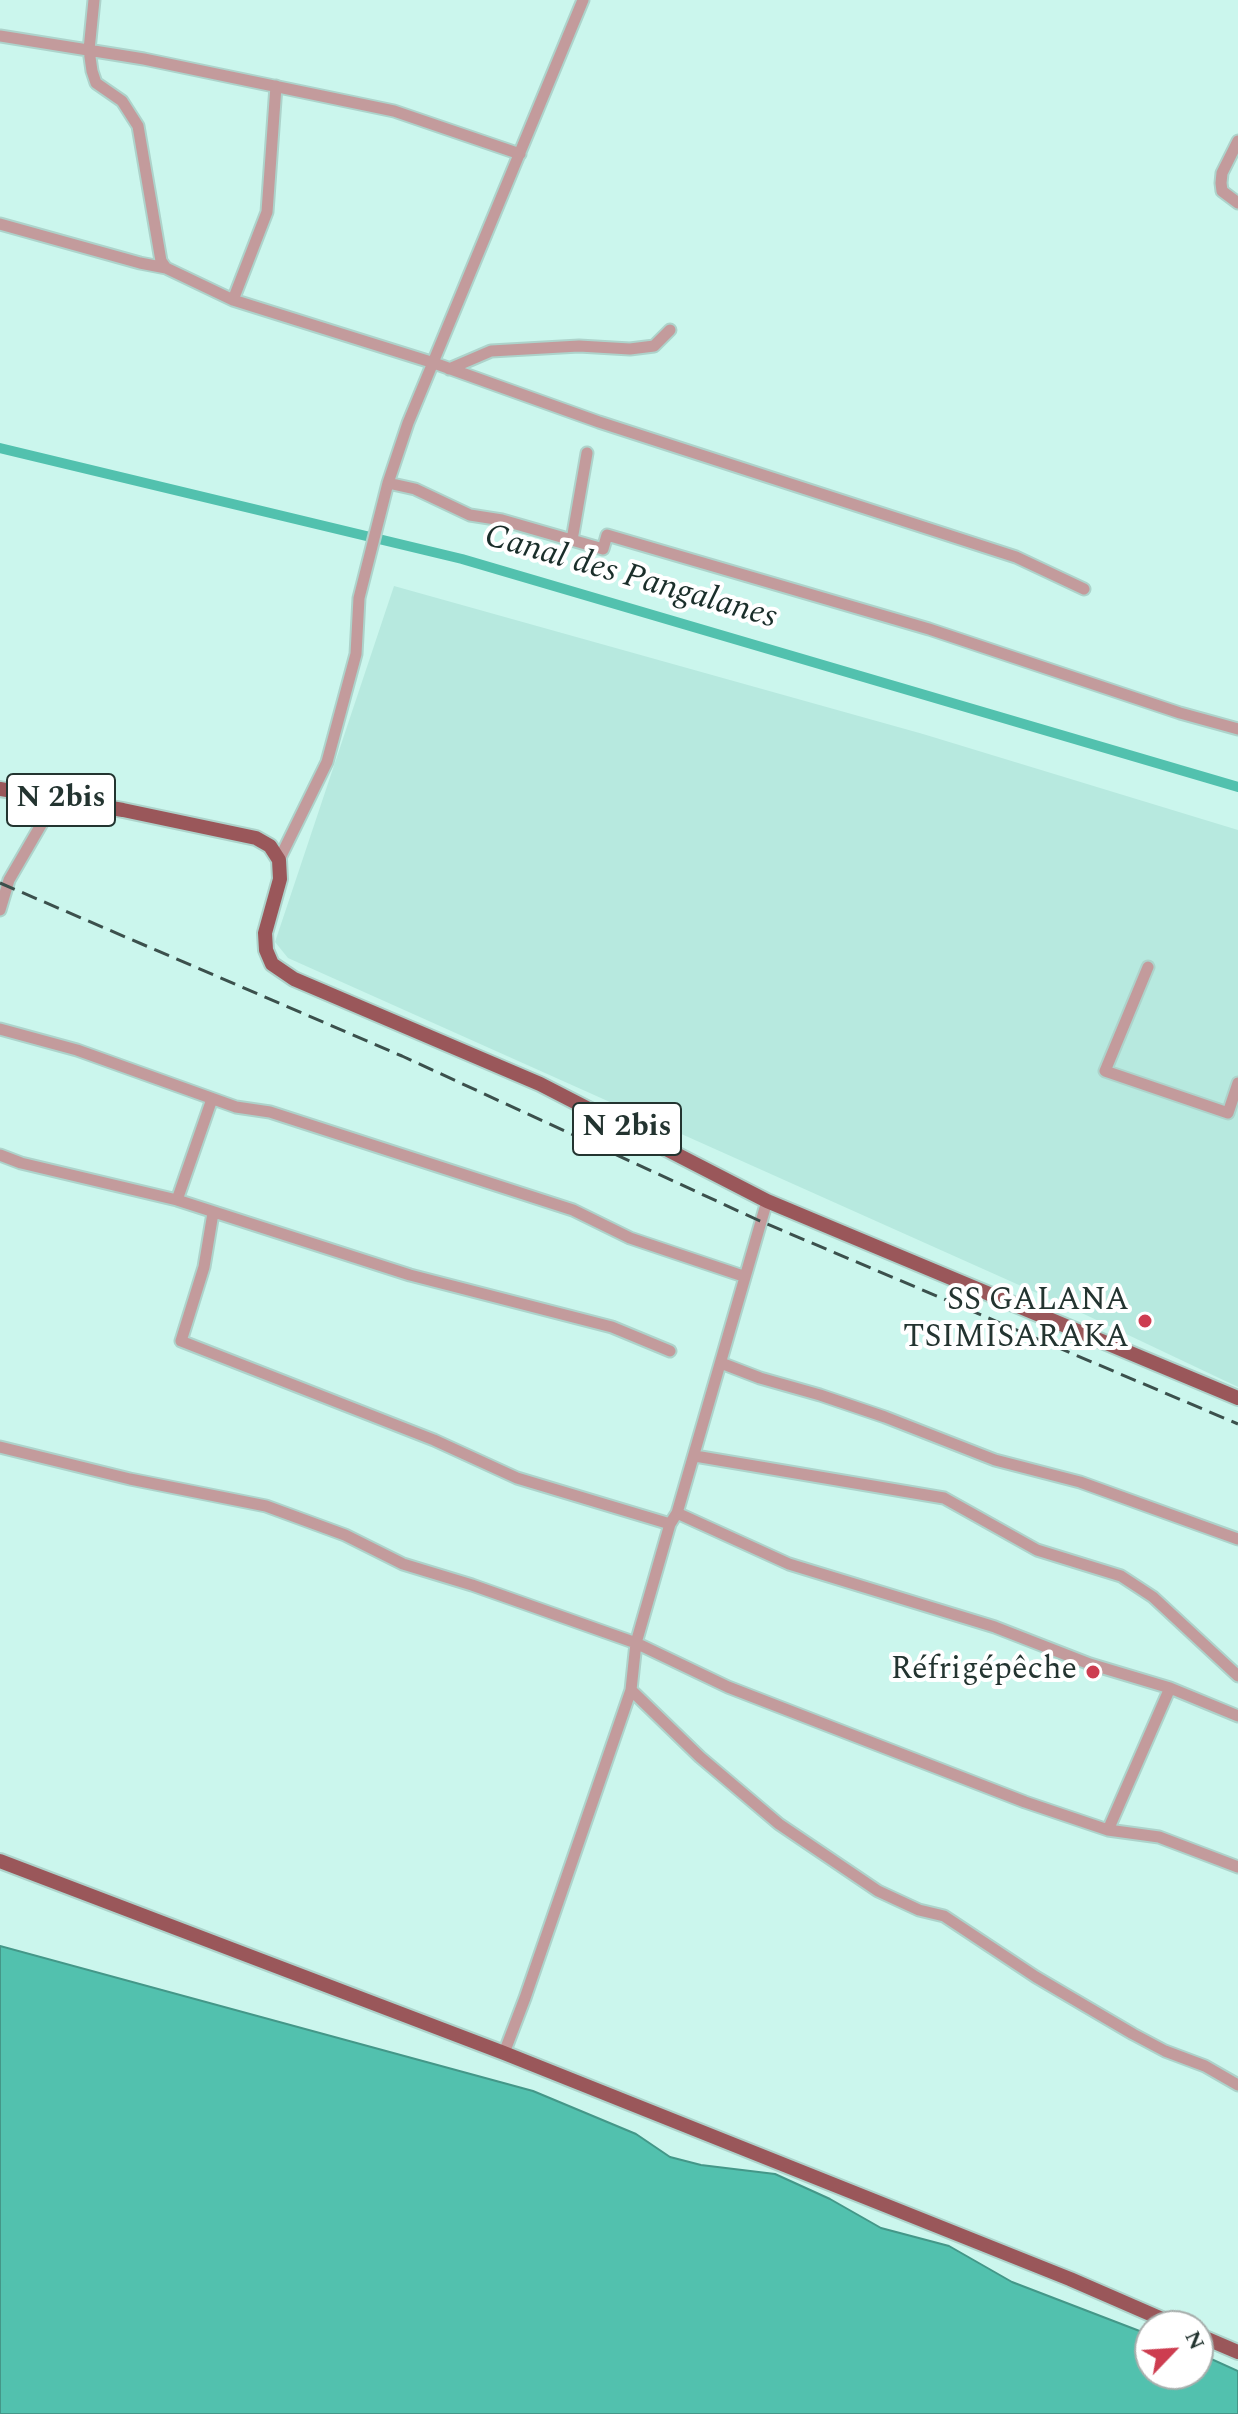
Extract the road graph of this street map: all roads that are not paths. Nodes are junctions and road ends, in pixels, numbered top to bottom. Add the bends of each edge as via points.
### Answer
1 (94, 0) edge
2 (583, 0) edge
3 (0, 36) edge
4 (89, 50) junction
5 (276, 86) junction
6 (1238, 141) edge
7 (520, 154) junction
8 (1238, 203) edge
9 (0, 224) edge
10 (166, 268) junction
11 (233, 300) junction
12 (670, 330) dead end
13 (434, 363) junction
14 (449, 369) junction
15 (587, 453) dead end
16 (388, 483) junction
17 (572, 540) junction
18 (1084, 589) dead end
19 (1238, 729) edge
20 (0, 789) edge
21 (56, 799) junction
22 (279, 860) junction
23 (0, 910) edge
24 (1148, 967) dead end
25 (0, 1029) edge
26 (1238, 1083) edge
27 (212, 1099) junction
28 (0, 1155) edge
29 (177, 1200) junction
30 (767, 1201) junction
31 (213, 1213) junction
32 (743, 1276) junction
33 (670, 1351) dead end
34 (721, 1363) junction
35 (1238, 1398) edge
36 (0, 1447) edge
37 (695, 1456) junction
38 (673, 1518) junction
39 (1238, 1539) edge
40 (636, 1643) junction
41 (1238, 1676) edge
42 (1170, 1688) junction
43 (631, 1690) junction
44 (1238, 1716) edge
45 (1108, 1830) junction
46 (0, 1861) edge
47 (1238, 1867) edge
48 (504, 2053) junction
49 (1238, 2085) edge
50 (1141, 2310) edge
51 (1214, 2342) edge
52 (1238, 2352) edge

1 - 4 street
2 - 7 street
3 - 4 street
4 - 5 street
4 - 10 street via 96,83 122,101 138,126
5 - 7 street via 394,111
5 - 11 street via 267,212
6 - 8 street via 1221,183 1222,191
7 - 13 street
9 - 10 street
10 - 11 street
11 - 13 street
12 - 14 street via 654,346 491,351
13 - 14 street
13 - 16 street
14 - 18 street via 1016,557
15 - 17 street
16 - 17 street via 415,489 470,515
16 - 22 street via 359,598 356,654 327,762
17 - 19 street via 603,549 607,535 929,629
20 - 21 main road, N 2bis
21 - 22 main road, N 2bis via 256,838
21 - 23 street via 9,880
22 - 30 main road, N 2bis via 280,879 265,933 272,964 294,979 540,1084
24 - 26 street via 1105,1071 1228,1113
25 - 27 street via 77,1050
27 - 29 street
27 - 32 street via 270,1112 573,1210 630,1238
28 - 29 street
29 - 31 street
30 - 32 street
30 - 35 main road, N 2bis
31 - 33 street via 410,1275 612,1327
31 - 38 street via 204,1267 181,1341 517,1478
32 - 34 street
34 - 37 street
34 - 39 street
36 - 40 street via 266,1506 345,1535 403,1564
37 - 38 street
37 - 41 street via 944,1498 1037,1550 1121,1576 1153,1597
38 - 40 street
38 - 42 street via 789,1564
40 - 43 street
40 - 45 street via 757,1699
42 - 44 street
42 - 45 street
43 - 48 street
43 - 49 street via 779,1824 878,1891 944,1916 1133,2034
45 - 47 street via 1159,1837
46 - 48 main road
48 - 50 main road
51 - 52 main road

